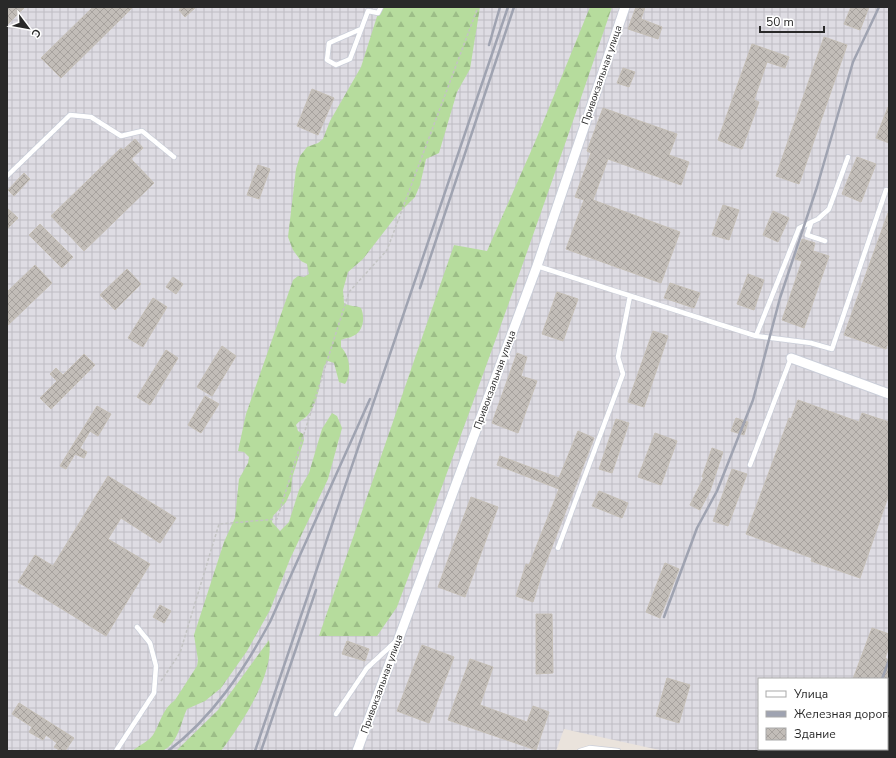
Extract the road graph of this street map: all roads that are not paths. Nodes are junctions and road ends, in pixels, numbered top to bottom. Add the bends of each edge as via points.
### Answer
1 (380, 7) edge
2 (625, 7) edge
3 (361, 29) junction
4 (174, 157) dead end
5 (848, 157) dead end
6 (7, 176) edge
7 (886, 190) dead end
8 (811, 223) junction
9 (825, 240) dead end
10 (537, 266) junction
11 (630, 296) junction
12 (756, 336) junction
13 (791, 358) joint
14 (889, 394) edge
15 (750, 465) dead end
16 (558, 548) dead end
17 (137, 627) dead end
18 (399, 639) junction
19 (336, 714) dead end
20 (116, 751) edge
21 (357, 751) edge
22 (580, 751) edge
23 (618, 751) edge

1 - 3 lane via 378,13 368,11
2 - 10 street, Привокзальная улица
3 - 3 lane via 350,59 336,65 327,60 329,43
4 - 6 lane via 142,131 121,136 91,117 70,115
5 - 8 lane via 829,209
7 - 12 lane via 832,349 811,343
8 - 9 lane via 807,235
8 - 12 lane via 799,228
10 - 11 lane
10 - 18 street, Привокзальная улица
11 - 12 lane
11 - 16 lane via 618,357 623,374
13 - 14 street
13 - 15 lane
17 - 20 lane via 150,643 156,666 154,692
18 - 19 lane via 367,668
18 - 21 street, Привокзальная улица
22 - 23 lane via 590,748

